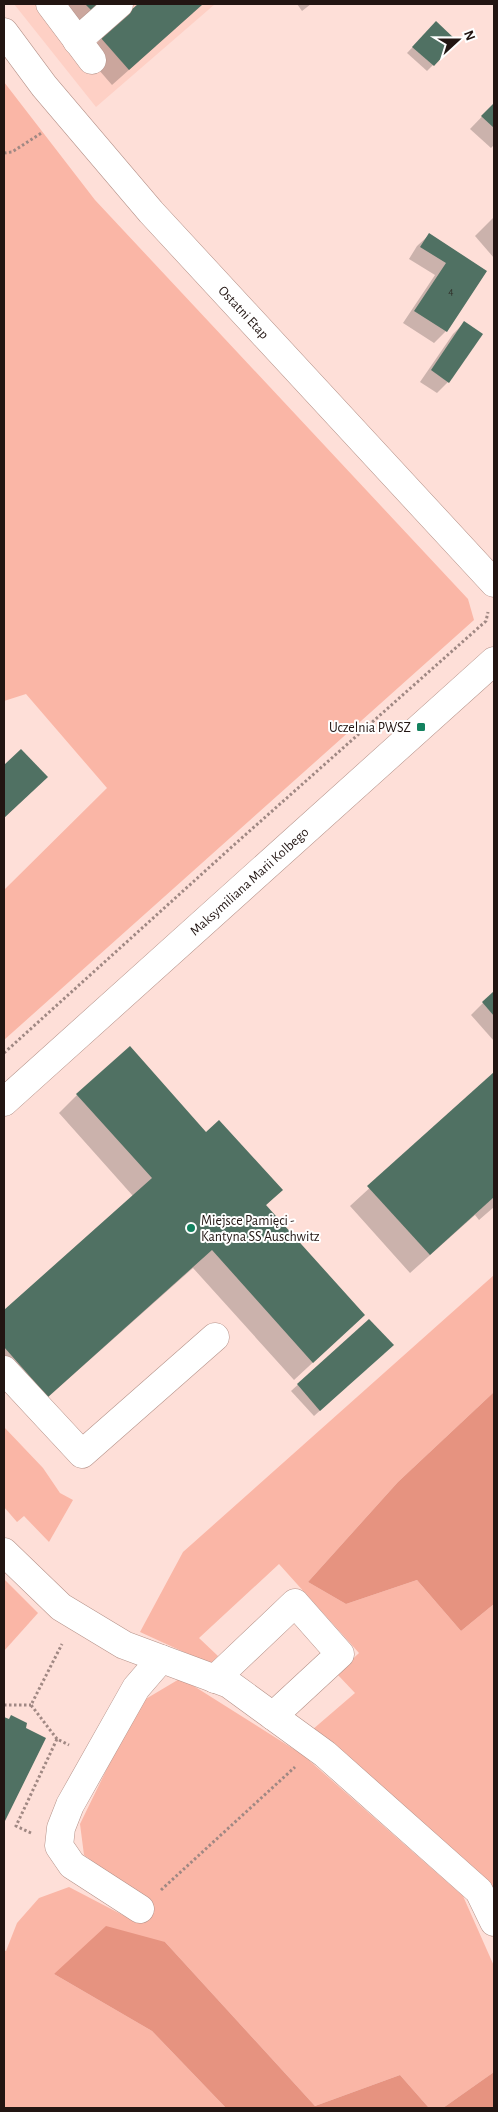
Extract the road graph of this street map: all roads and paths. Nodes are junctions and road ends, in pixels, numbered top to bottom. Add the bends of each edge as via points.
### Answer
1 (50, 4) edge
2 (120, 4) edge
3 (4, 32) edge
4 (44, 132) dead end
5 (4, 153) edge
6 (494, 583) edge
7 (487, 610) dead end
8 (494, 661) edge
9 (4, 1054) edge
10 (4, 1102) edge
11 (215, 1337) dead end
12 (4, 1370) edge
13 (4, 1552) edge
14 (76, 1616) junction
15 (161, 1659) junction
16 (215, 1679) junction
17 (4, 1705) edge
18 (31, 1705) junction
19 (273, 1716) junction
20 (57, 1739) dead end
21 (316, 1748) junction
22 (140, 1909) joint
23 (494, 1922) edge

1 - 2 street via 84,51
3 - 6 street, Ostatni Etap via 44,86 151,212
4 - 5 path via 12,152
7 - 9 path via 486,621
8 - 10 street, Maksymiliana Marii Kolbego
11 - 12 street via 82,1454
13 - 14 street via 61,1607
14 - 15 street via 124,1645
14 - 18 path
15 - 16 street
15 - 22 street via 136,1688 75,1797 61,1828 59,1846 72,1865
16 - 19 street via 229,1684
16 - 19 street via 295,1603 340,1654
17 - 18 path
18 - 20 path
19 - 21 street
21 - 22 path
21 - 23 street via 479,1891

